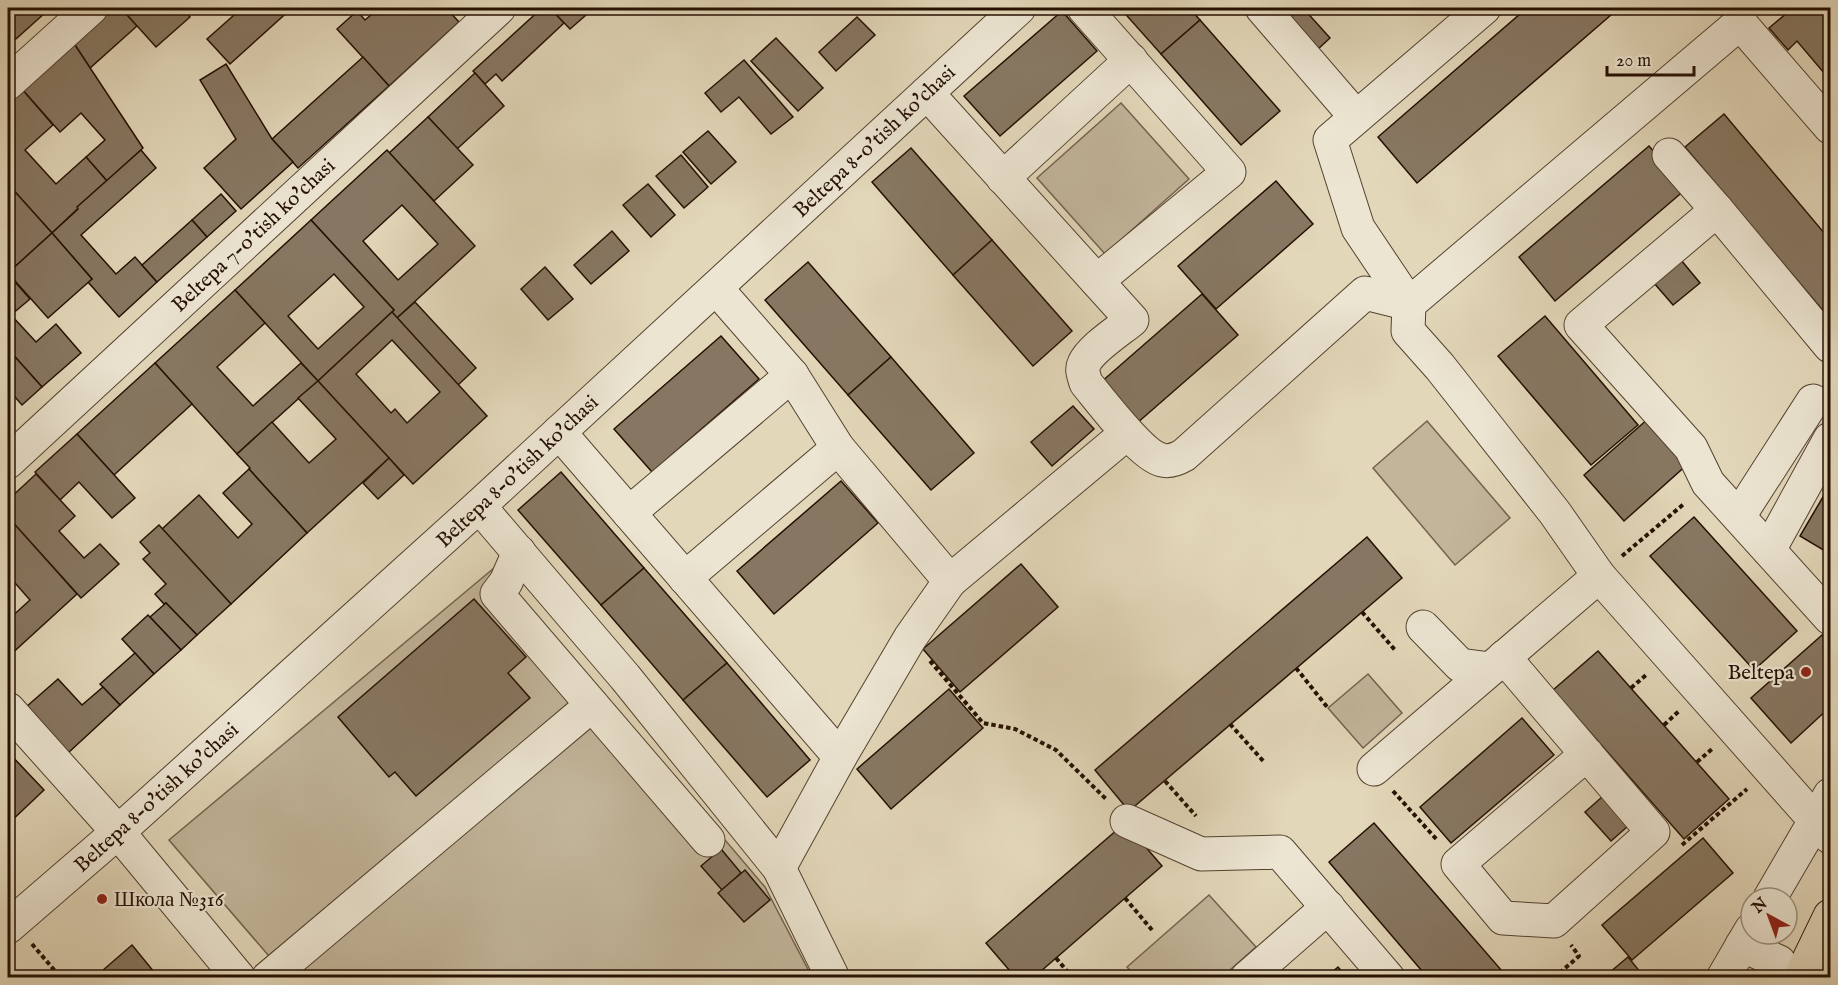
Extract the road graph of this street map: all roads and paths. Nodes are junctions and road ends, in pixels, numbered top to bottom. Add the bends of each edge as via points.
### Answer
1 (91, 8) edge
2 (499, 8) edge
3 (1019, 8) edge
4 (1084, 8) edge
5 (1262, 8) edge
6 (1484, 8) edge
7 (1740, 15) edge
8 (1131, 60) junction
9 (8, 83) edge
10 (927, 93) junction
11 (1356, 117) junction
12 (1829, 122) edge
13 (1669, 155) dead end
14 (1003, 177) junction
15 (1717, 210) junction
16 (1097, 281) junction
17 (716, 288) junction
18 (1409, 304) junction
19 (1830, 346) edge
20 (792, 375) junction
21 (1813, 401) dead end
22 (559, 432) junction
23 (1127, 433) junction
24 (1830, 439) edge
25 (838, 448) junction
26 (8, 462) edge
27 (1708, 483) junction
28 (479, 506) junction
29 (629, 513) junction
30 (1739, 516) junction
31 (1769, 550) junction
32 (519, 552) junction
33 (1599, 576) junction
34 (685, 578) junction
35 (950, 581) junction
36 (1362, 612) dead end
37 (1830, 618) edge
38 (1423, 627) dead end
39 (910, 638) junction
40 (1395, 650) dead end
41 (1497, 663) junction
42 (1296, 668) dead end
43 (592, 705) junction
44 (1328, 708) dead end
45 (8, 709) edge
46 (1230, 724) dead end
47 (1587, 754) junction
48 (840, 757) junction
49 (1265, 763) dead end
50 (1374, 769) joint
51 (1770, 770) junction
52 (1164, 781) dead end
53 (1826, 818) edge
54 (1199, 820) dead end
55 (1127, 821) joint
56 (118, 832) junction
57 (1653, 832) junction
58 (708, 840) dead end
59 (1458, 864) junction
60 (779, 868) junction
61 (1778, 886) edge
62 (1125, 898) dead end
63 (1328, 907) junction
64 (1830, 916) edge
65 (10, 925) edge
66 (1152, 930) dead end
67 (1741, 946) edge
68 (1757, 946) edge
69 (1056, 958) dead end
70 (1790, 970) edge
71 (61, 978) edge
72 (239, 978) edge
73 (268, 978) edge
74 (833, 978) edge
75 (1073, 978) edge
76 (1247, 978) edge
77 (1388, 978) edge
78 (1723, 978) edge

1 - 9 street
2 - 26 street, Beltepa 7-o'tish ko'chasi
3 - 10 street, Beltepa 8-o'tish ko'chasi
4 - 8 street
5 - 11 street
6 - 11 street
7 - 12 street
7 - 18 street
8 - 14 street
8 - 16 street via 1229,172
10 - 14 street
10 - 17 street, Beltepa 8-o'tish ko'chasi
11 - 18 street via 1330,140 1358,228
13 - 15 street
14 - 16 street
15 - 19 street
15 - 27 street via 1581,325 1691,448
16 - 23 street via 1132,320 1090,356 1083,374
17 - 20 street
17 - 22 street, Beltepa 8-o'tish ko'chasi
18 - 23 street via 1365,293 1176,459 1156,458
18 - 33 street via 1408,331 1555,513
20 - 25 street
20 - 29 street
21 - 30 street
22 - 28 street, Beltepa 8-o'tish ko'chasi
22 - 29 street
23 - 35 street
24 - 31 street
25 - 34 street
25 - 35 street
27 - 30 street
27 - 33 path
28 - 32 street
28 - 56 street, Beltepa 8-o'tish ko'chasi
29 - 34 street
30 - 31 street
31 - 37 street
32 - 43 street via 497,594
32 - 60 street
33 - 41 street
33 - 51 street
34 - 48 street
35 - 39 street
36 - 40 path
38 - 41 street via 1460,664
39 - 48 street
39 - 55 path via 983,723 1015,729 1056,750
41 - 47 street
41 - 50 street
42 - 44 path
43 - 58 street
43 - 73 street
45 - 56 street
46 - 49 path
47 - 57 street
47 - 59 street
48 - 60 street
50 - 59 path
51 - 53 street
51 - 57 path via 1672,854
52 - 54 path
53 - 61 street
55 - 63 street via 1201,854 1280,852
56 - 65 street, Beltepa 8-o'tish ko'chasi
56 - 72 street
57 - 59 street via 1554,921 1503,918
60 - 74 street
62 - 66 path
63 - 76 street
63 - 77 street
64 - 70 main road
65 - 71 path
67 - 78 street
68 - 70 street
69 - 75 path

